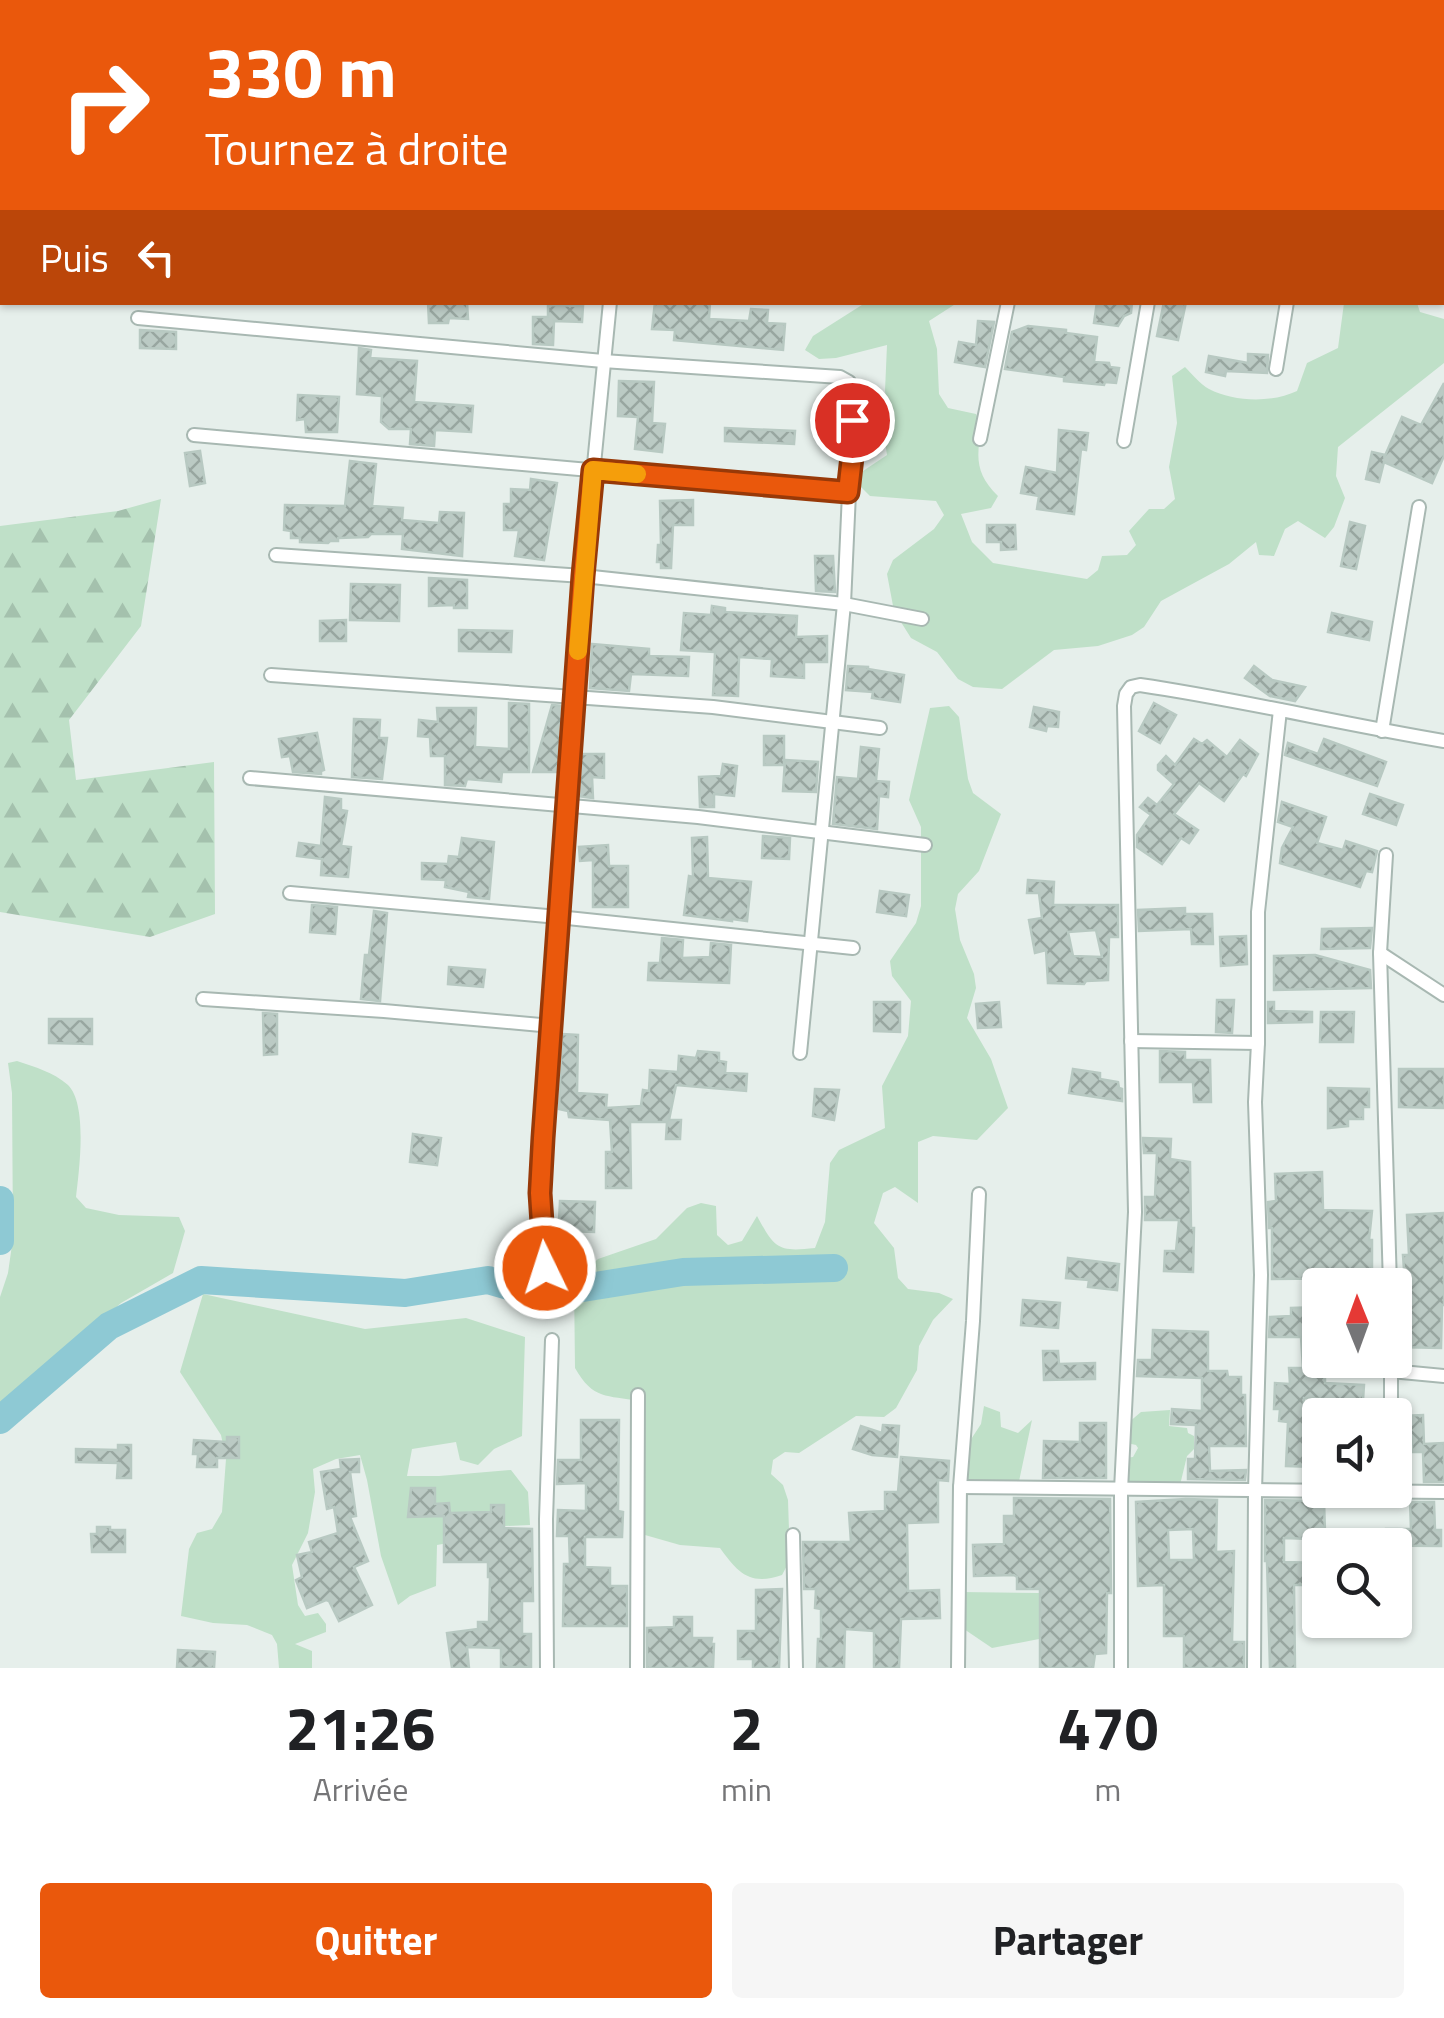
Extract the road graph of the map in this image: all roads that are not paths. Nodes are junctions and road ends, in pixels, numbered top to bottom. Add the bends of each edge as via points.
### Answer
1 (610, 305) edge
2 (1007, 305) edge
3 (1147, 305) edge
4 (1287, 305) edge
5 (138, 318) dead end
6 (603, 361) junction
7 (1276, 369) dead end
8 (194, 435) dead end
9 (980, 439) dead end
10 (1124, 441) dead end
11 (593, 470) junction
12 (848, 492) junction
13 (1419, 507) dead end
14 (276, 555) dead end
15 (583, 576) junction
16 (844, 604) junction
17 (922, 618) dead end
18 (271, 675) dead end
19 (575, 698) junction
20 (1280, 710) junction
21 (832, 723) junction
22 (880, 728) dead end
23 (1382, 730) junction
24 (1444, 741) edge
25 (250, 778) dead end
26 (566, 806) junction
27 (822, 831) junction
28 (925, 845) dead end
29 (1386, 855) dead end
30 (290, 893) dead end
31 (558, 917) junction
32 (812, 944) junction
33 (853, 948) dead end
34 (1380, 953) junction
35 (1444, 995) edge
36 (203, 999) dead end
37 (552, 1026) junction
38 (1131, 1041) junction
39 (1258, 1043) junction
40 (800, 1053) dead end
41 (979, 1194) dead end
42 (545, 1268) dead end
43 (1389, 1268) edge
44 (552, 1340) dead end
45 (1412, 1370) edge
46 (1444, 1376) edge
47 (638, 1395) dead end
48 (960, 1487) junction
49 (1122, 1490) junction
50 (1302, 1491) edge
51 (1412, 1491) edge
52 (1254, 1492) junction
53 (1444, 1492) edge
54 (793, 1535) dead end
55 (547, 1668) edge
56 (637, 1668) edge
57 (796, 1668) edge
58 (958, 1668) edge
59 (1121, 1668) edge
60 (1254, 1668) edge

1 - 6 street
2 - 9 street
3 - 10 street
4 - 7 street
5 - 6 street
6 - 11 street
6 - 12 street via 840,377 852,392
8 - 11 street
11 - 12 street
11 - 15 street
12 - 16 street
13 - 23 street
14 - 15 street
15 - 16 street
15 - 19 street
16 - 17 street
16 - 21 street
18 - 19 street
19 - 21 street
19 - 26 street
20 - 23 street
20 - 38 street via 1140,685 1126,694
20 - 39 street via 1258,912
21 - 22 street
21 - 27 street
23 - 24 street
25 - 26 street
26 - 27 street
26 - 31 street
27 - 28 street
27 - 32 street
29 - 34 street
30 - 31 street
31 - 32 street
31 - 37 street
32 - 33 street
32 - 40 street
34 - 35 street
34 - 43 street
36 - 37 street
37 - 42 street via 540,1193
38 - 39 street
38 - 49 street via 1135,1212
39 - 52 street via 1261,1275
41 - 48 street
44 - 55 street
45 - 46 street
47 - 56 street
48 - 49 street
48 - 58 street
49 - 52 street
49 - 59 street
50 - 52 street
51 - 53 street
52 - 60 street
54 - 57 street

